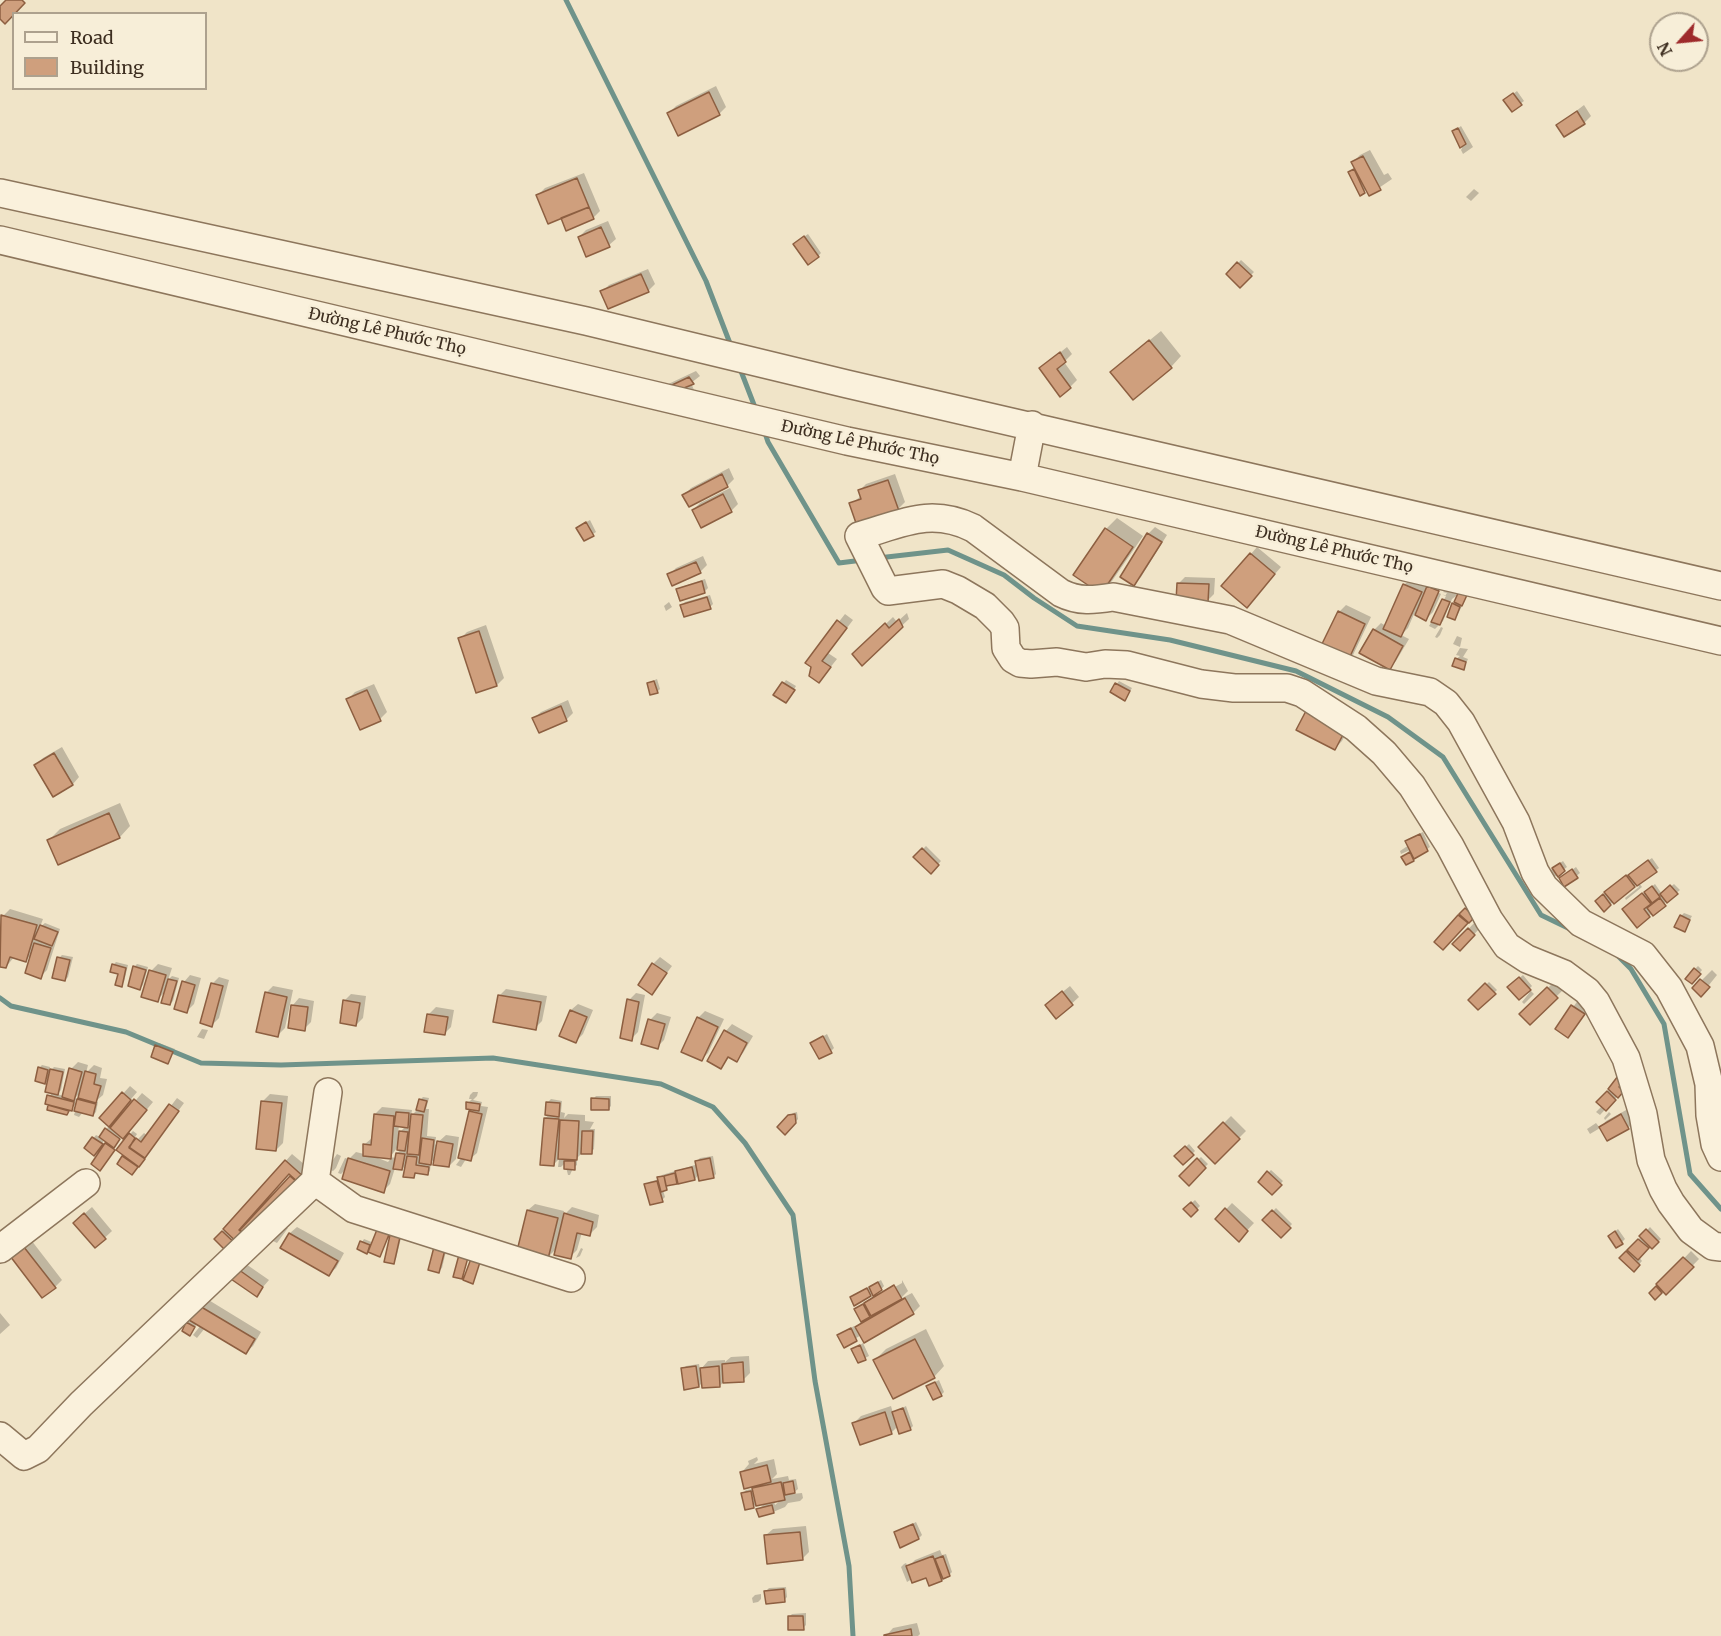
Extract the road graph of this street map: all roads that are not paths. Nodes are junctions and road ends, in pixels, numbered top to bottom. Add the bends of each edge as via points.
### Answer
1 (0, 193) edge
2 (0, 240) edge
3 (1032, 425) junction
4 (1022, 477) junction
5 (1721, 586) edge
6 (1721, 641) edge
7 (328, 1092) dead end
8 (1721, 1157) edge
9 (315, 1180) junction
10 (87, 1183) dead end
11 (1721, 1247) edge
12 (0, 1249) edge
13 (571, 1278) dead end
14 (0, 1436) edge

1 - 3 street via 586,321
2 - 4 street, Đường Lê Phước Thọ via 847,441
3 - 4 street
3 - 5 street
4 - 6 street, Đường Lê Phước Thọ
7 - 9 street
8 - 11 street via 1715,1144 1709,1083 1700,1046 1669,988 1643,955 1581,923 1544,887 1516,822 1479,753 1461,722 1438,697 1376,681 1230,620 1113,597 1072,599 957,520 927,517 859,536 888,591 943,584 972,598 1001,622 1006,648 1020,663 1127,665 1201,684 1287,688 1302,693 1356,728 1412,786 1507,946 1564,974 1596,1002 1626,1058 1643,1114 1651,1160 1663,1189 1691,1230 1713,1246
9 - 13 street via 354,1209
9 - 14 street via 38,1449 24,1456
10 - 12 street

